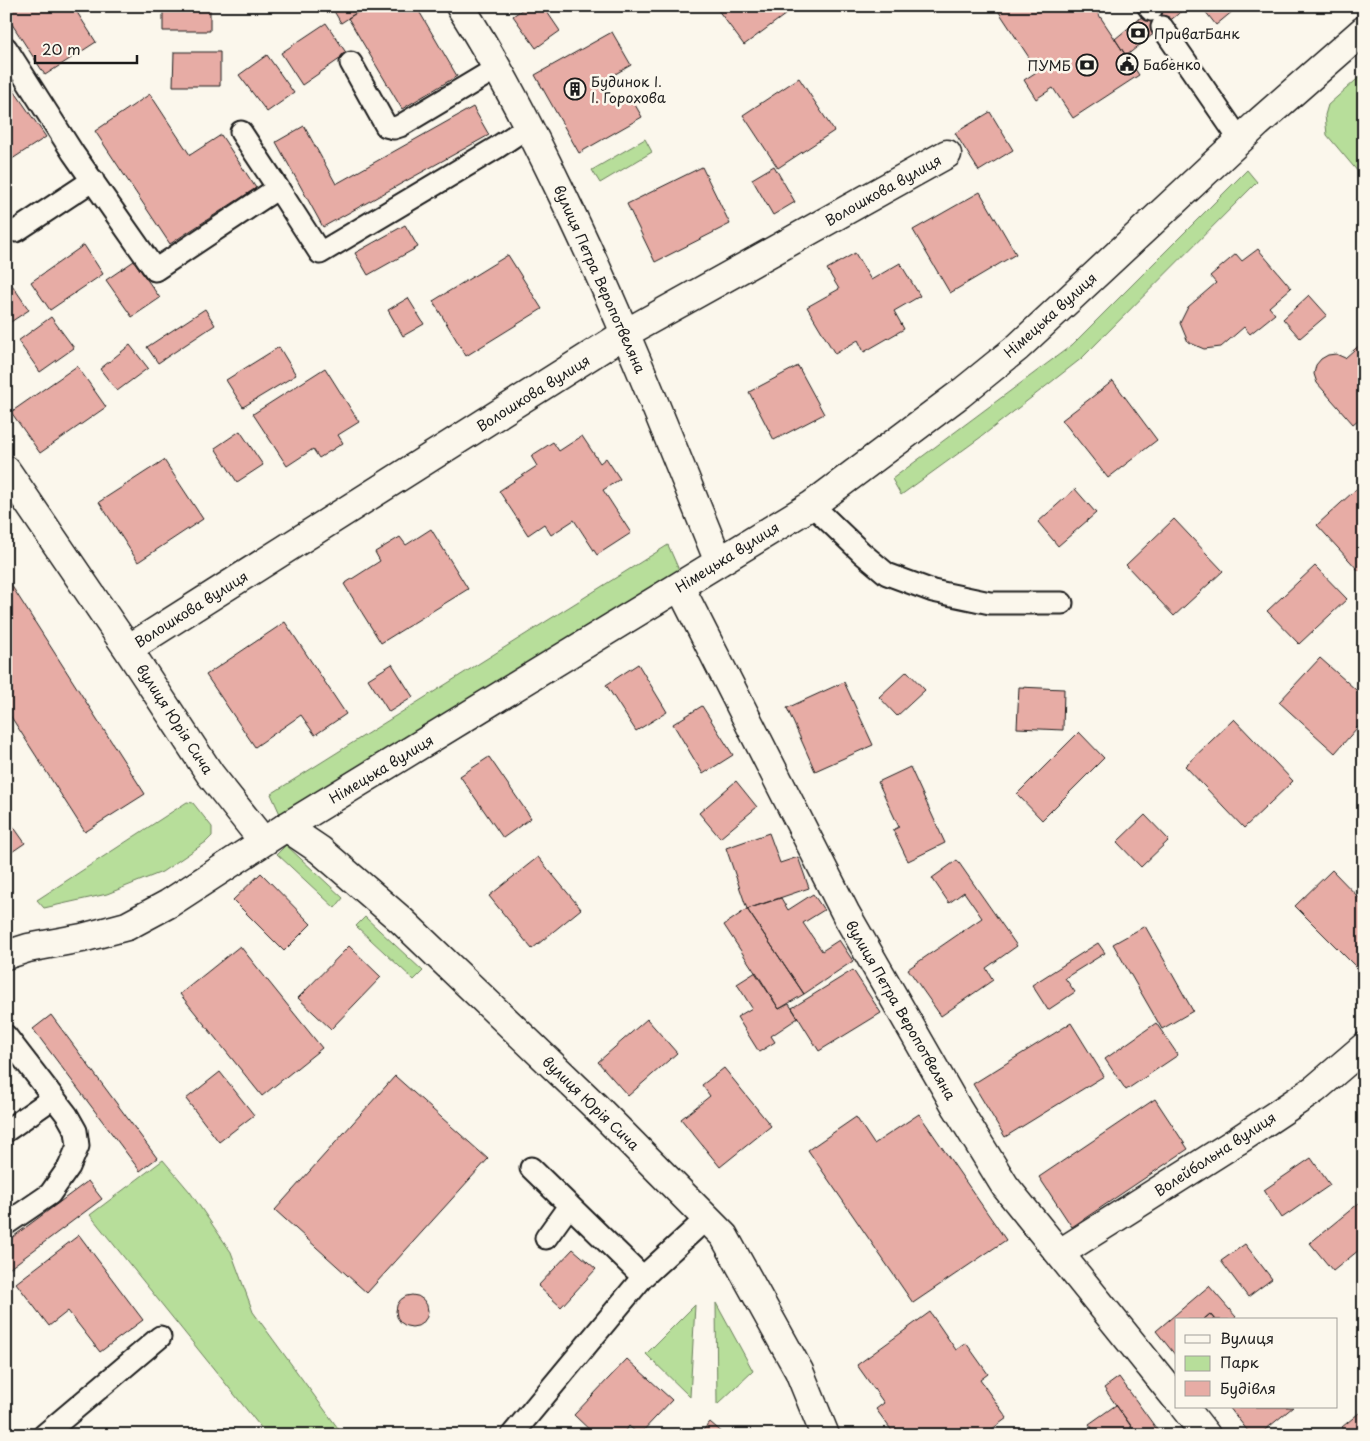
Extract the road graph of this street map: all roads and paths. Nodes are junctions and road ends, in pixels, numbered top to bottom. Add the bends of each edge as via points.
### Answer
1 (460, 6) edge
2 (1154, 14) edge
3 (1364, 30) edge
4 (6, 48) edge
5 (351, 63) dead end
6 (497, 68) junction
7 (529, 126) junction
8 (240, 132) dead end
9 (1240, 140) junction
10 (947, 154) dead end
11 (93, 180) junction
12 (278, 188) junction
13 (16, 231) dead end
14 (626, 333) junction
15 (6, 470) edge
16 (812, 505) junction
17 (719, 562) junction
18 (680, 587) junction
19 (1062, 603) dead end
20 (128, 649) junction
21 (286, 827) junction
22 (263, 842) junction
23 (6, 955) edge
24 (6, 1036) edge
25 (1364, 1047) edge
26 (53, 1098) junction
27 (6, 1131) edge
28 (531, 1168) dead end
29 (569, 1206) junction
30 (707, 1218) junction
31 (6, 1224) edge
32 (546, 1238) dead end
33 (1060, 1253) junction
34 (642, 1277) junction
35 (160, 1337) dead end
36 (1175, 1397) edge
37 (1185, 1408) edge
38 (44, 1435) edge
39 (512, 1435) edge
40 (825, 1435) edge
41 (1206, 1435) edge

1 - 6 street, вулиця Петра Веропотвеляна
2 - 9 lane
3 - 9 street, Німецька вулиця
4 - 11 lane
5 - 6 lane via 386,126 394,128
6 - 7 street, вулиця Петра Веропотвеляна
7 - 12 lane via 320,253
7 - 14 street, вулиця Петра Веропотвеляна
8 - 12 lane
9 - 16 street, Німецька вулиця via 1018,346
10 - 14 street, Волошкова вулиця
11 - 12 lane via 154,270
11 - 13 lane
14 - 17 street, вулиця Петра Веропотвеляна
14 - 20 street, Волошкова вулиця
15 - 20 street, вулиця Юрія Сича
16 - 17 street, Німецька вулиця
16 - 19 lane via 887,574 933,592 990,603
17 - 18 street, Німецька вулиця
18 - 21 street, Німецька вулиця
18 - 33 street, вулиця Петра Веропотвеляна via 856,931 1005,1186
20 - 22 street, вулиця Юрія Сича via 210,774
21 - 22 street, Німецька вулиця
21 - 30 street, вулиця Юрія Сича via 320,850 401,920
22 - 23 street, Німецька вулиця via 168,904 126,926
24 - 26 lane
25 - 33 street, Волейбольна вулиця via 1315,1089
26 - 27 lane
26 - 31 lane via 76,1131 78,1146 70,1167 50,1194
28 - 29 lane
29 - 32 lane
29 - 34 lane
30 - 34 lane
30 - 40 street, вулиця Юрія Сича via 724,1236 799,1371
33 - 36 street, вулиця Петра Веропотвеляна
34 - 39 lane
35 - 38 lane
37 - 41 street

